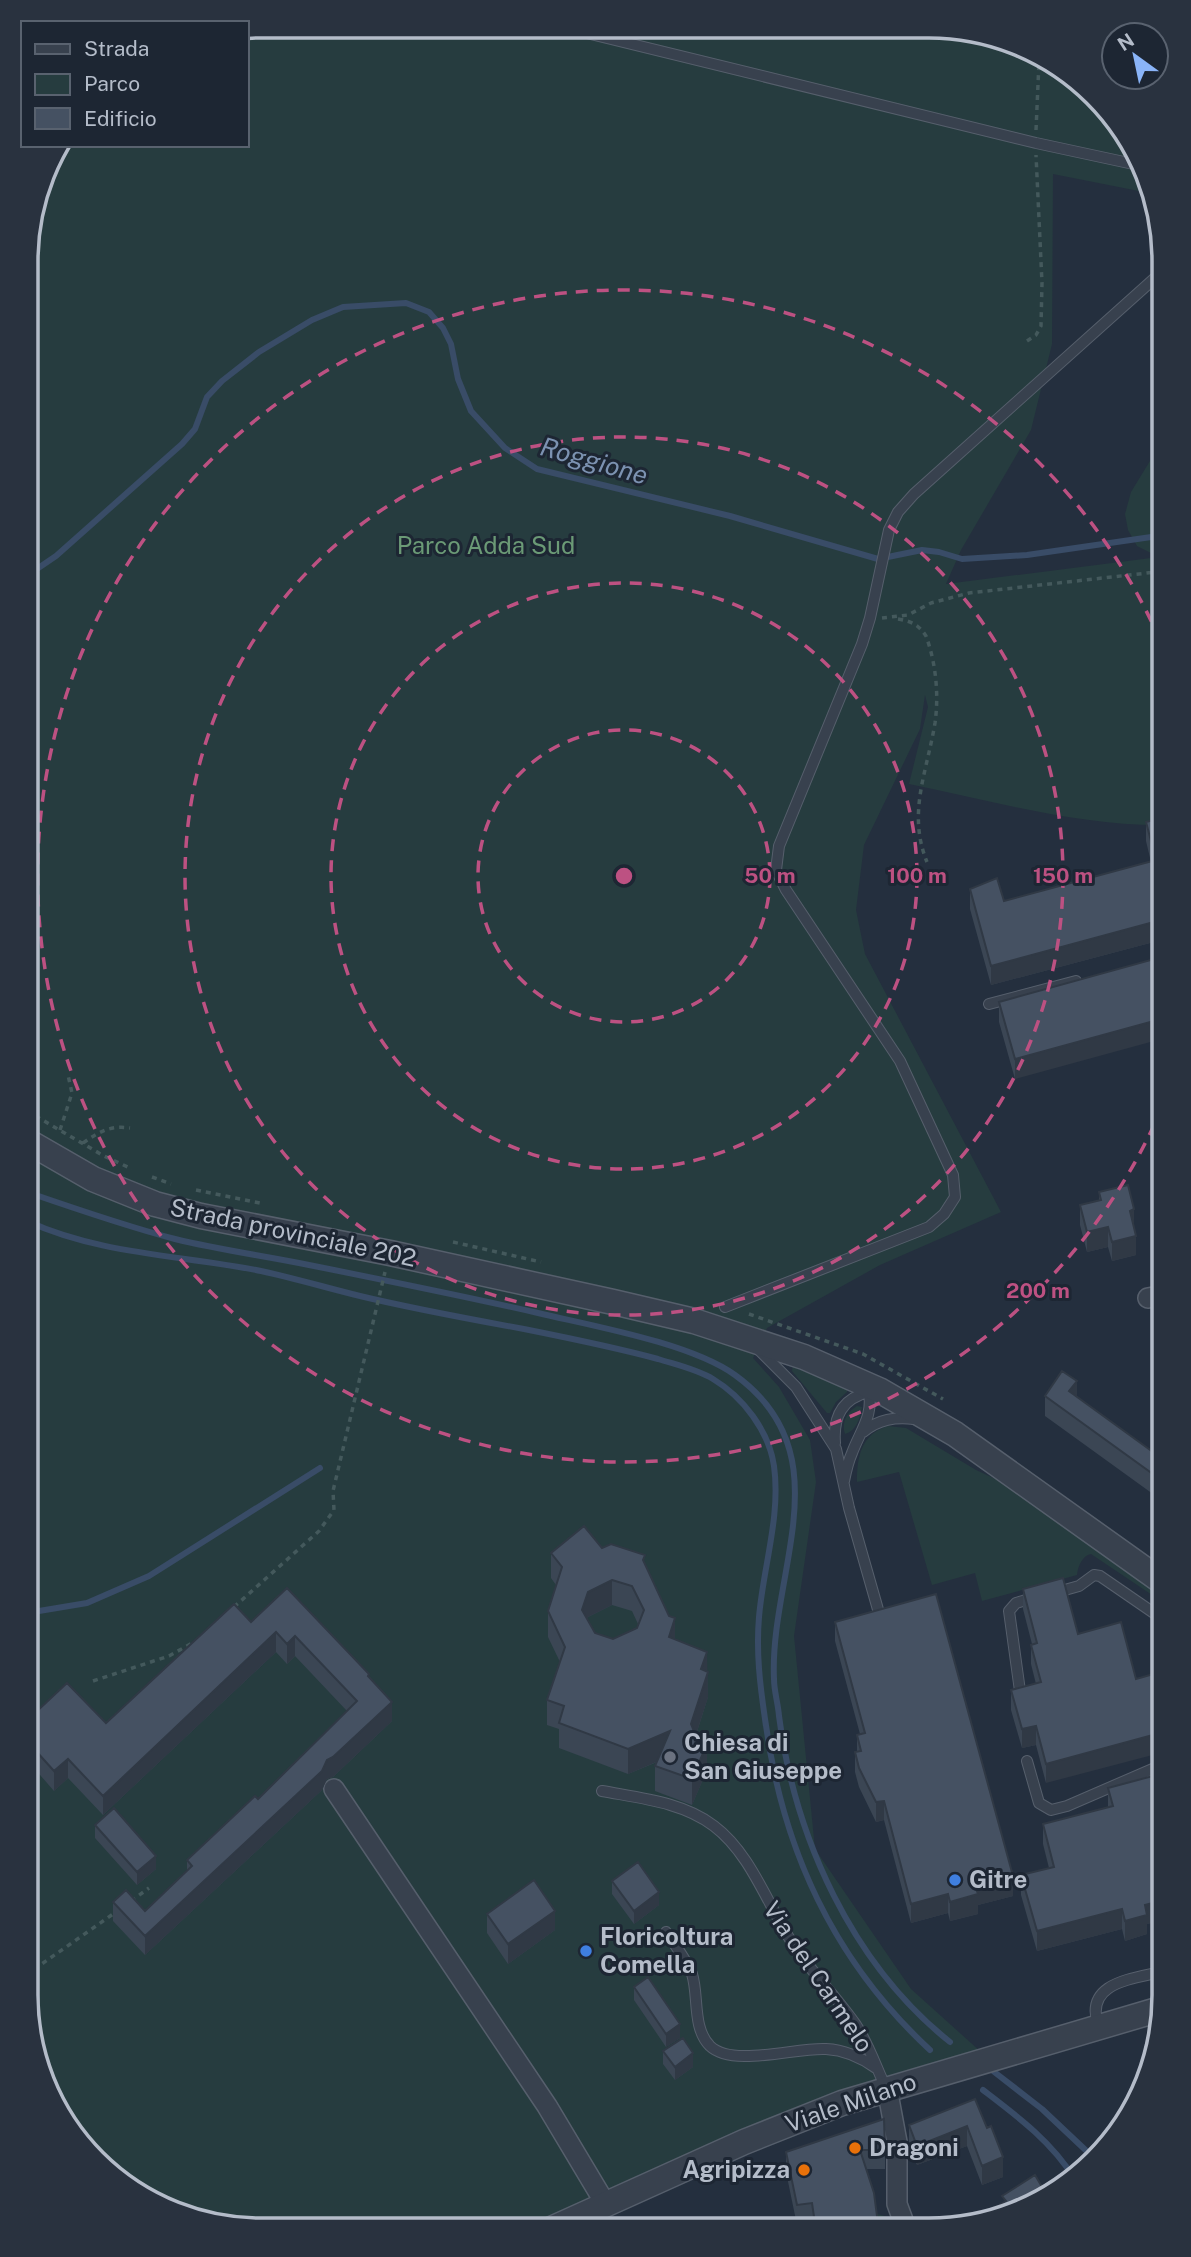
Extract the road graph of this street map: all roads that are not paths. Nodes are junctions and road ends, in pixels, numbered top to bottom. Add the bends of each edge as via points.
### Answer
1 (607, 38) edge
2 (1130, 163) edge
3 (1152, 281) edge
4 (1083, 979) edge
5 (989, 1004) dead end
6 (38, 1148) edge
7 (725, 1307) dead end
8 (742, 1336) junction
9 (871, 1388) junction
10 (937, 1422) junction
11 (863, 1432) junction
12 (836, 1449) junction
13 (844, 1481) junction
14 (1152, 1574) edge
15 (1152, 1611) edge
16 (878, 1613) edge
17 (1020, 1691) edge
18 (1027, 1761) dead end
19 (1152, 1768) edge
20 (334, 1789) dead end
21 (603, 1791) dead end
22 (667, 1932) dead end
23 (1152, 1974) edge
24 (1152, 2012) edge
25 (1098, 2027) junction
26 (882, 2079) junction
27 (605, 2203) junction
28 (574, 2218) edge
29 (902, 2218) edge

1 - 2 lane
3 - 7 lane via 898,512 889,530 862,644 779,846 776,870 786,890 901,1061 953,1175 955,1197 929,1227
4 - 5 lane
6 - 8 street, Strada provinciale 202 via 121,1192 155,1204 571,1293
8 - 9 street, Strada provinciale 202 via 804,1357
8 - 12 lane via 791,1382
9 - 10 street, Strada provinciale 202
9 - 11 lane
9 - 12 lane via 840,1410
10 - 11 lane via 890,1418
10 - 14 street, Strada provinciale 202
11 - 13 lane
12 - 13 lane
13 - 16 lane
15 - 17 lane via 1094,1575 1079,1586 1016,1603 1009,1616
18 - 19 lane via 1039,1803 1051,1810
20 - 27 street via 547,2106
21 - 26 lane, Via del Carmelo via 653,1800 701,1817 728,1839 793,1944 858,2027
22 - 26 lane via 691,1971 704,2038 718,2052 740,2055 827,2049 857,2056
23 - 25 lane via 1121,1981 1105,1991 1095,2009
24 - 25 street, Viale Milano
25 - 26 street, Viale Milano
26 - 27 street, Viale Milano
26 - 29 street via 897,2142 897,2204
27 - 28 street, Viale Milano

